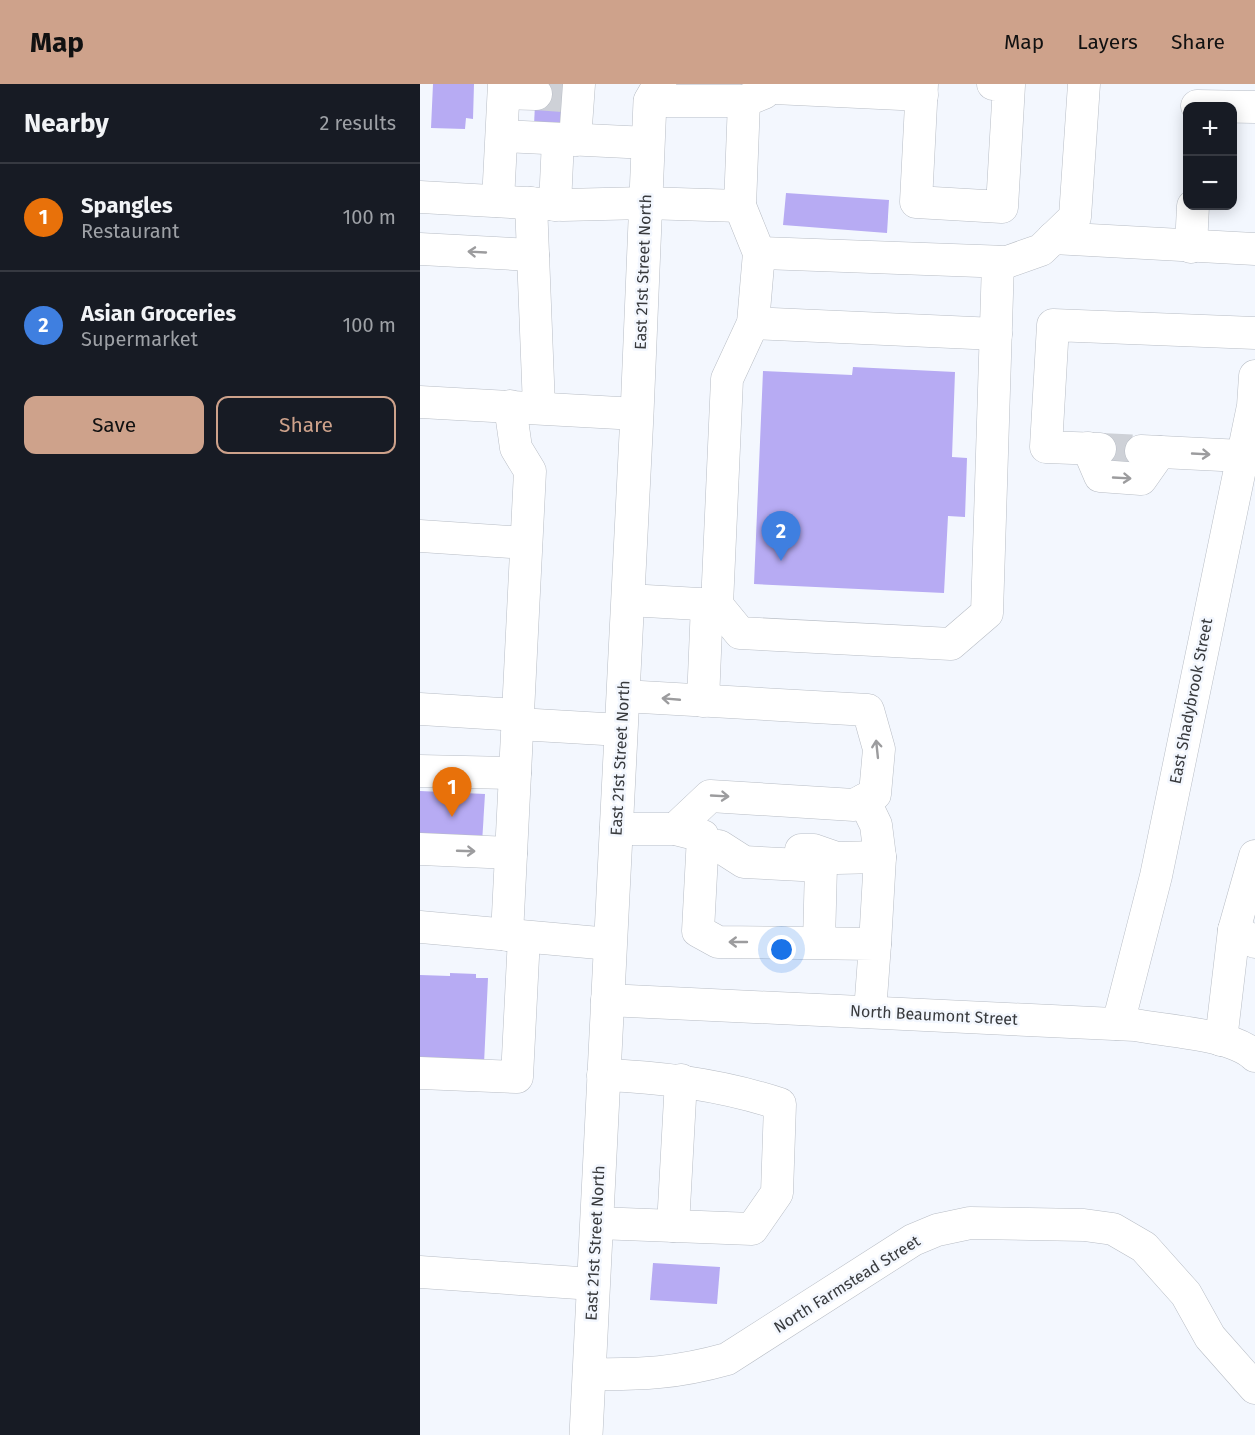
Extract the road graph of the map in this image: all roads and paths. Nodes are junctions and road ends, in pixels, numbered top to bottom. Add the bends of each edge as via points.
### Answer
1 (1084, 84) edge
2 (1001, 85) edge
3 (776, 86) edge
4 (504, 89) edge
5 (922, 89) edge
6 (649, 90) edge
7 (564, 93) edge
8 (744, 101) junction
9 (1237, 106) edge
10 (1255, 107) edge
11 (502, 136) junction
12 (567, 140) junction
13 (648, 143) junction
14 (420, 197) edge
15 (498, 201) junction
16 (645, 202) junction
17 (543, 204) junction
18 (740, 206) junction
19 (1193, 210) edge
20 (1053, 238) junction
21 (1191, 247) junction
22 (420, 249) edge
23 (1255, 249) edge
24 (759, 253) junction
25 (533, 255) junction
26 (998, 262) junction
27 (753, 323) junction
28 (1255, 333) edge
29 (996, 334) junction
30 (1255, 376) edge
31 (420, 402) edge
32 (525, 407) junction
33 (637, 414) junction
34 (1242, 456) junction
35 (420, 536) edge
36 (526, 543) junction
37 (628, 600) junction
38 (712, 604) junction
39 (623, 696) junction
40 (703, 701) junction
41 (420, 709) edge
42 (518, 720) junction
43 (621, 729) junction
44 (420, 771) edge
45 (515, 781) junction
46 (420, 784) edge
47 (864, 800) junction
48 (616, 829) junction
49 (675, 829) junction
50 (712, 845) junction
51 (420, 849) edge
52 (511, 853) junction
53 (1255, 856) edge
54 (880, 857) junction
55 (837, 858) junction
56 (420, 927) edge
57 (516, 936) junction
58 (1244, 936) edge
59 (828, 942) junction
60 (610, 944) junction
61 (875, 944) junction
62 (607, 1000) junction
63 (870, 1012) junction
64 (1118, 1024) junction
65 (1221, 1040) junction
66 (1255, 1056) edge
67 (420, 1073) edge
68 (603, 1075) junction
69 (681, 1080) junction
70 (597, 1223) junction
71 (673, 1226) junction
72 (420, 1272) edge
73 (593, 1284) junction
74 (589, 1374) junction
75 (1255, 1388) edge
76 (586, 1435) edge

1 - 20 street via 1075,217
2 - 5 street via 1002,207 916,202
3 - 5 street
3 - 8 street
4 - 7 street
4 - 11 street
6 - 8 street
6 - 13 main road, East 21st Street North
7 - 12 street
8 - 18 street
9 - 10 street
11 - 12 street
11 - 15 street
12 - 13 street
12 - 17 street
13 - 16 main road, East 21st Street North
14 - 15 street
15 - 17 street
16 - 17 street
16 - 18 street
16 - 33 main road, East 21st Street North
17 - 25 street
18 - 24 street
19 - 21 street
20 - 21 street
20 - 26 street via 1041,250
21 - 23 street
25 -> 22 street
24 - 26 street
24 - 27 street
25 - 32 street
26 - 29 street
27 - 29 street
27 - 38 street via 727,379
28 -> 34 street via 1053,325 1046,447 1094,449 1100,476 1141,479 1151,452
29 - 38 street via 987,613 951,644 740,633
30 - 34 street, East Shadybrook Street
31 - 32 street
32 - 33 street
32 - 36 street via 516,448 530,471
33 - 37 main road, East 21st Street North
34 - 64 street, East Shadybrook Street via 1156,876
35 - 36 street
36 - 42 street
37 - 38 street
37 - 39 main road, East 21st Street North
38 - 40 street
40 -> 39 street
39 - 43 main road, East 21st Street North
47 -> 40 street via 875,794 879,749 868,710
41 - 42 street
42 - 43 street
42 - 45 street
43 - 48 main road, East 21st Street North
44 - 45 street
45 - 46 street
45 - 52 street
49 -> 47 street via 710,796 854,805
47 - 54 street via 876,825
48 - 49 street
48 - 60 main road, East 21st Street North
49 - 50 street via 703,836
50 - 55 street via 814,850
50 - 59 street via 744,862 821,866
59 -> 50 street via 718,942 698,931
51 -> 52 street
52 - 57 street
53 - 58 street
54 - 55 street
54 - 61 street
55 - 59 street
56 - 57 street
57 - 60 street
57 - 67 street via 517,1077
58 - 65 street
59 - 61 street
60 - 62 main road, East 21st Street North
61 - 63 street
62 - 63 street, North Beaumont Street
62 - 68 main road, East 21st Street North
63 - 64 street, North Beaumont Street
64 - 65 street, North Beaumont Street
65 - 66 street, North Beaumont Street
68 - 69 street
68 - 70 main road, East 21st Street North
69 - 71 street
69 - 71 street via 780,1104 777,1193 752,1229
70 - 71 street
70 - 73 main road, East 21st Street North
72 - 73 street
73 - 74 main road, East 21st Street North
74 - 75 street, North Farmstead Street via 646,1376 726,1359 913,1240 937,1230 970,1223 1084,1225 1113,1229 1144,1247 1186,1294 1210,1337
74 - 76 main road, East 21st Street North

